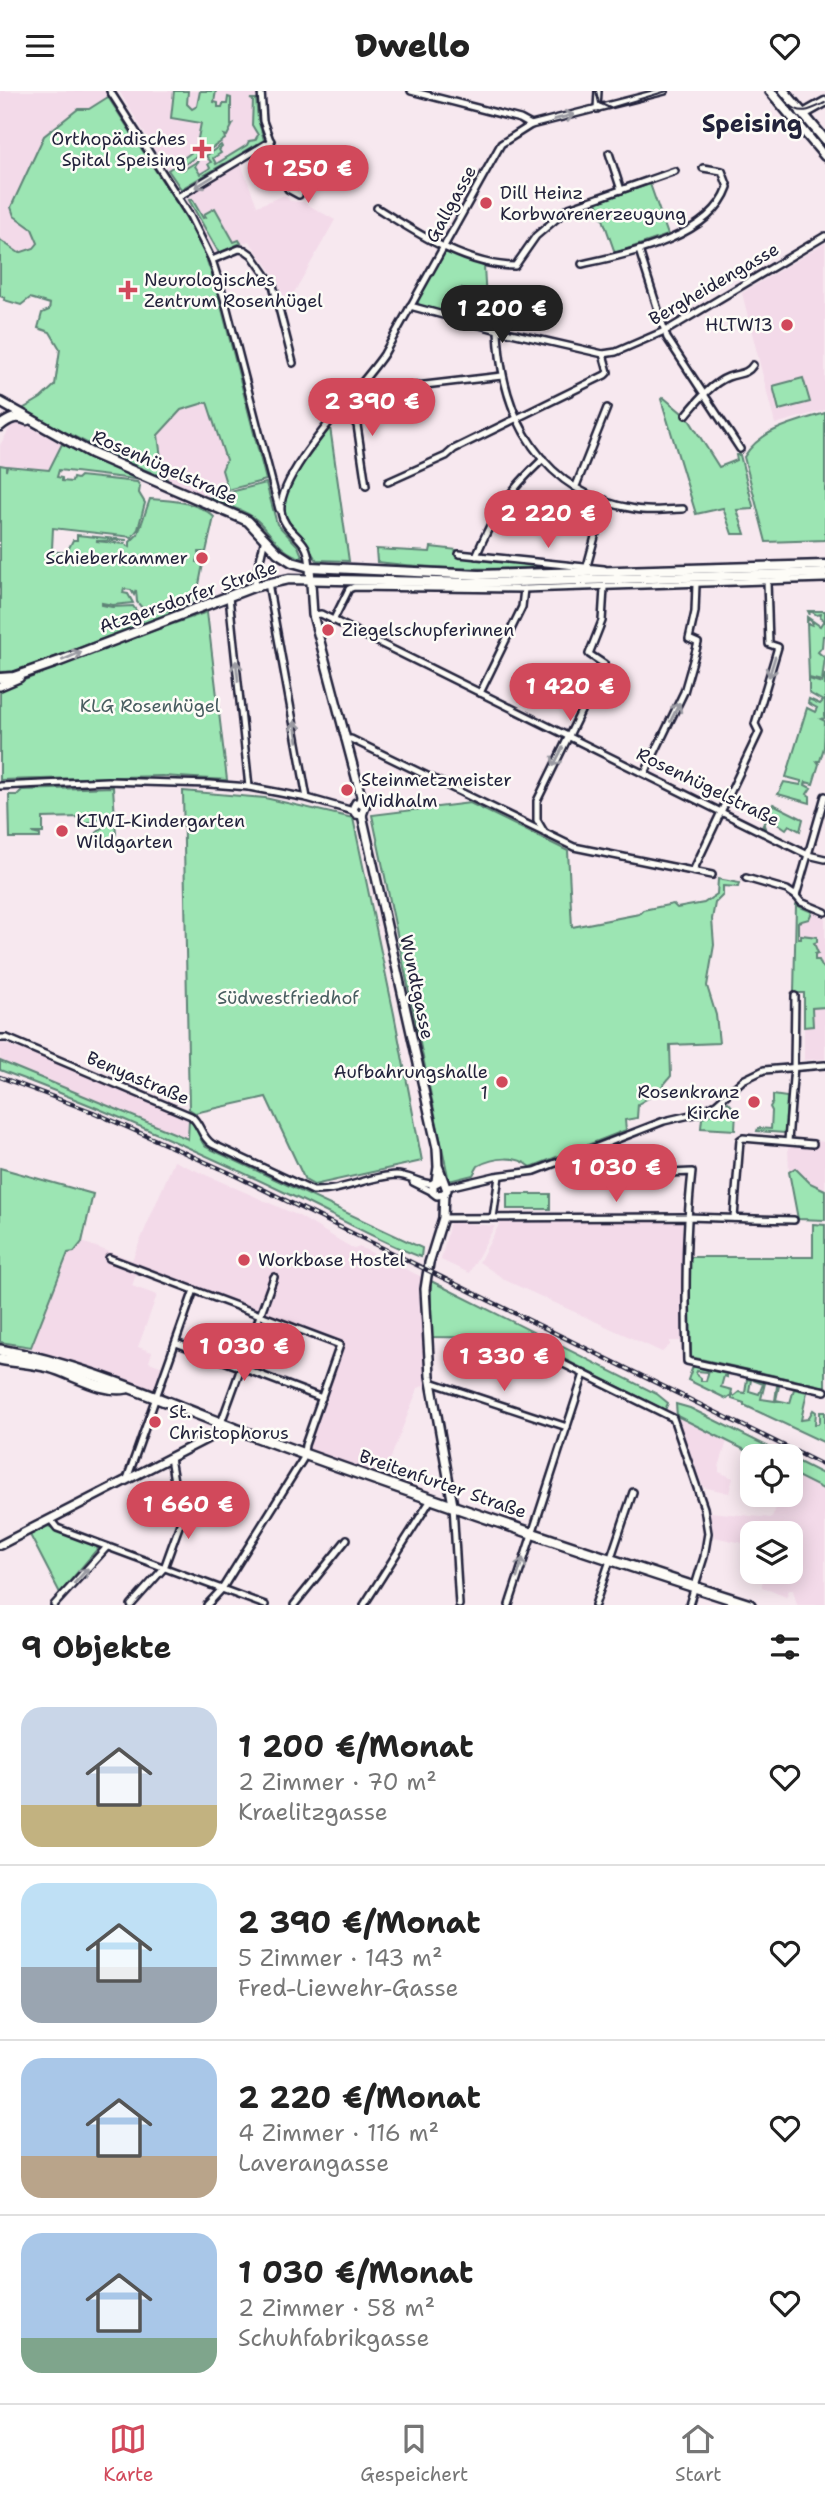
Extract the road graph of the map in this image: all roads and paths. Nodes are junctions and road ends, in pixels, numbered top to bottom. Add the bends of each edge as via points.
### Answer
1 (110, 91) edge
2 (261, 91) edge
3 (411, 91) edge
4 (598, 91) edge
5 (665, 91) edge
6 (771, 91) edge
7 (784, 91) edge
8 (825, 102) edge
9 (597, 109) junction
10 (803, 114) junction
11 (795, 120) junction
12 (531, 125) junction
13 (825, 140) edge
14 (271, 141) junction
15 (609, 153) dead end
16 (825, 156) edge
17 (704, 168) dead end
18 (675, 171) dead end
19 (287, 181) dead end
20 (621, 190) junction
21 (178, 197) junction
22 (377, 208) dead end
23 (825, 236) edge
24 (444, 246) junction
25 (639, 250) junction
26 (212, 260) junction
27 (582, 264) dead end
28 (410, 306) junction
29 (498, 330) junction
30 (663, 332) junction
31 (603, 354) junction
32 (293, 363) dead end
33 (753, 365) dead end
34 (502, 376) junction
35 (416, 386) dead end
36 (704, 395) junction
37 (0, 402) edge
38 (0, 408) edge
39 (342, 408) junction
40 (607, 408) dead end
41 (686, 415) dead end
42 (517, 419) junction
43 (0, 425) edge
44 (57, 435) junction
45 (740, 449) dead end
46 (543, 459) junction
47 (388, 482) dead end
48 (366, 486) dead end
49 (576, 487) junction
50 (285, 488) junction
51 (274, 493) junction
52 (605, 500) junction
53 (683, 509) dead end
54 (281, 515) junction
55 (265, 538) junction
56 (459, 554) dead end
57 (477, 556) junction
58 (825, 565) edge
59 (587, 566) junction
60 (310, 567) junction
61 (609, 572) junction
62 (825, 573) edge
63 (311, 578) junction
64 (825, 579) edge
65 (767, 581) junction
66 (268, 583) junction
67 (696, 584) junction
68 (253, 587) junction
69 (604, 588) junction
70 (524, 589) junction
71 (229, 597) junction
72 (313, 615) junction
73 (333, 621) junction
74 (29, 672) junction
75 (0, 678) edge
76 (0, 686) edge
77 (480, 693) junction
78 (568, 737) junction
79 (345, 739) junction
80 (645, 773) junction
81 (0, 786) edge
82 (249, 787) junction
83 (825, 796) edge
84 (307, 798) junction
85 (360, 803) junction
86 (353, 811) junction
87 (721, 812) junction
88 (362, 815) junction
89 (544, 832) junction
90 (808, 855) junction
91 (825, 859) edge
92 (693, 871) junction
93 (712, 875) dead end
94 (746, 878) dead end
95 (796, 896) junction
96 (825, 912) edge
97 (795, 996) dead end
98 (0, 1038) edge
99 (825, 1065) edge
100 (794, 1066) junction
101 (788, 1142) junction
102 (813, 1144) dead end
103 (669, 1174) dead end
104 (499, 1176) junction
105 (439, 1188) junction
106 (687, 1217) junction
107 (443, 1218) junction
108 (493, 1218) junction
109 (734, 1218) junction
110 (794, 1220) dead end
111 (109, 1258) dead end
112 (274, 1277) dead end
113 (194, 1290) junction
114 (261, 1315) junction
115 (515, 1340) dead end
116 (176, 1343) junction
117 (0, 1350) edge
118 (0, 1359) edge
119 (242, 1368) junction
120 (584, 1374) junction
121 (431, 1382) junction
122 (127, 1388) junction
123 (825, 1391) edge
124 (156, 1398) junction
125 (322, 1398) junction
126 (221, 1423) junction
127 (567, 1427) junction
128 (304, 1452) junction
129 (170, 1458) junction
130 (127, 1479) junction
131 (633, 1492) dead end
132 (432, 1498) junction
133 (453, 1505) junction
134 (50, 1519) junction
135 (532, 1532) junction
136 (347, 1539) dead end
137 (0, 1545) edge
138 (107, 1547) junction
139 (609, 1558) junction
140 (164, 1569) junction
141 (695, 1587) junction
142 (222, 1589) junction
143 (457, 1604) edge
144 (54, 1605) edge
145 (131, 1605) edge
146 (207, 1605) edge
147 (265, 1605) edge
148 (294, 1605) edge
149 (364, 1605) edge
150 (509, 1605) edge
151 (595, 1605) edge
152 (689, 1605) edge
153 (750, 1605) edge

1 - 21 street
2 - 14 street via 262,116
3 - 12 street
4 - 9 street
5 - 9 street, Gallgasse
6 - 11 main road
7 - 10 main road
8 - 10 main road
12 -> 9 street, Gallgasse
10 - 11 main road
10 - 13 main road
11 - 16 main road
12 - 24 street, Gallgasse via 501,144
14 - 19 street
14 -> 21 street
15 - 20 street
17 - 25 street via 722,171 728,187 720,203 683,233
18 - 20 street
20 - 24 street via 569,208 536,236 515,266 488,264
21 - 26 street
22 - 24 street
23 - 30 street, Bergheidengasse
24 - 28 street, Gallgasse
25 - 27 street
25 - 30 street
26 - 32 street via 238,250 252,255 273,285
26 - 51 street
28 - 29 street
28 - 39 street, Gallgasse via 375,367
29 - 31 street
29 - 34 street
30 - 31 street, Bergheidengasse
30 - 36 street
31 - 42 street via 605,376
33 - 36 street
34 - 35 street
34 - 42 street
36 - 41 street
36 - 45 street
37 - 44 main road, Rosenhügelstraße
38 - 43 main road
39 - 48 street via 357,425
39 - 50 street, Gallgasse via 324,426
40 - 49 street
42 - 46 street
42 - 47 street
43 - 44 main road via 21,418
44 - 55 main road, Rosenhügelstraße via 239,516
46 - 49 street
46 - 57 street via 507,495
49 - 52 street
50 - 51 street
50 - 54 street, Gallgasse
51 - 54 street
52 - 53 street via 636,509
52 - 59 street
54 - 60 street via 305,546
55 - 60 main road, Rosenhügelstraße via 283,556
55 - 68 street
56 - 57 street
57 - 59 street
58 - 61 main road
59 - 61 street
60 - 61 main road via 479,575
60 - 63 street
62 - 63 main road, Atzgersdorfer Straße via 481,583
63 - 66 main road, Atzgersdorfer Straße
63 - 72 street
64 - 65 street
65 - 67 street
65 -> 87 street via 769,644 778,647 755,724 759,732
66 - 68 main road, Atzgersdorfer Straße
84 -> 66 street
67 - 69 street
80 -> 67 street via 684,692 698,643 689,639
68 - 71 main road, Atzgersdorfer Straße
69 - 70 street
69 - 78 street via 602,621 589,654 604,664
70 - 73 street via 354,587
70 - 77 street via 522,607
74 -> 71 main road, Atzgersdorfer Straße
82 -> 71 street
72 - 73 street, Rosenhügelstraße
72 - 79 street
73 - 77 street, Rosenhügelstraße
74 - 75 main road, Atzgersdorfer Straße
74 - 76 street, Atzgersdorfer Straße
77 - 78 street, Rosenhügelstraße
78 - 80 street, Rosenhügelstraße
78 -> 89 street via 537,801 537,820
79 - 85 street
79 - 89 street
80 - 87 street, Rosenhügelstraße
81 - 82 street via 107,781
82 - 84 street
83 - 90 street
84 - 86 street
85 - 86 street via 354,804
85 - 88 street via 366,809
86 - 88 street
87 - 90 street, Rosenhügelstraße
87 - 92 street
88 - 105 street, Wundtgasse via 437,1148
89 - 92 street via 574,847
90 - 91 street, Rosenhügelstraße
90 - 95 street
92 - 93 street
94 - 95 street
95 - 96 street
97 - 100 street
98 - 105 street, Benyastraße via 191,1116 212,1144 313,1191 395,1175 418,1186
99 - 100 street
100 - 101 street
100 - 104 street via 753,1074 699,1113 664,1121 535,1171
101 - 102 street
101 - 109 street via 740,1140
103 - 106 street via 692,1171
104 - 105 street
104 - 108 street
105 - 107 street, Wundtgasse
106 - 108 street
106 - 109 street
106 - 123 street via 687,1361
107 - 108 street
107 - 121 street, Wundtgasse via 426,1275
109 - 110 street
111 - 113 street
112 - 114 street
113 - 114 street
113 - 116 street
114 - 119 street
114 - 125 street via 340,1345
115 - 120 street
116 - 119 street
116 - 124 street
117 - 122 main road, Breitenfurter Straße via 53,1361
118 - 122 main road, Breitenfurter Straße via 51,1368 118,1390
119 - 125 street
119 - 126 street
120 - 127 street
120 - 141 street via 673,1418 706,1515 707,1546
121 - 127 street
121 - 133 street, Wundtgasse
122 - 124 main road, Breitenfurter Straße
124 - 126 main road, Breitenfurter Straße
124 - 130 street
125 - 128 street
126 - 128 main road, Breitenfurter Straße
126 - 129 street via 214,1435
127 - 135 street
128 - 132 main road, Breitenfurter Straße
128 - 142 street
129 - 130 street
129 - 140 street via 181,1521
130 - 134 street
131 - 139 street
132 - 133 main road, Breitenfurter Straße
132 - 149 street
133 - 135 main road, Breitenfurter Straße
133 - 143 street
134 - 137 street
134 - 138 street via 57,1528
135 - 139 main road, Breitenfurter Straße
150 -> 135 street
136 - 148 street
138 - 140 street
144 -> 138 street
139 - 141 main road, Breitenfurter Straße
139 - 151 street
140 - 142 street
140 - 145 street
141 - 152 street
141 - 153 main road, Breitenfurter Straße
142 - 146 street
142 - 147 street

